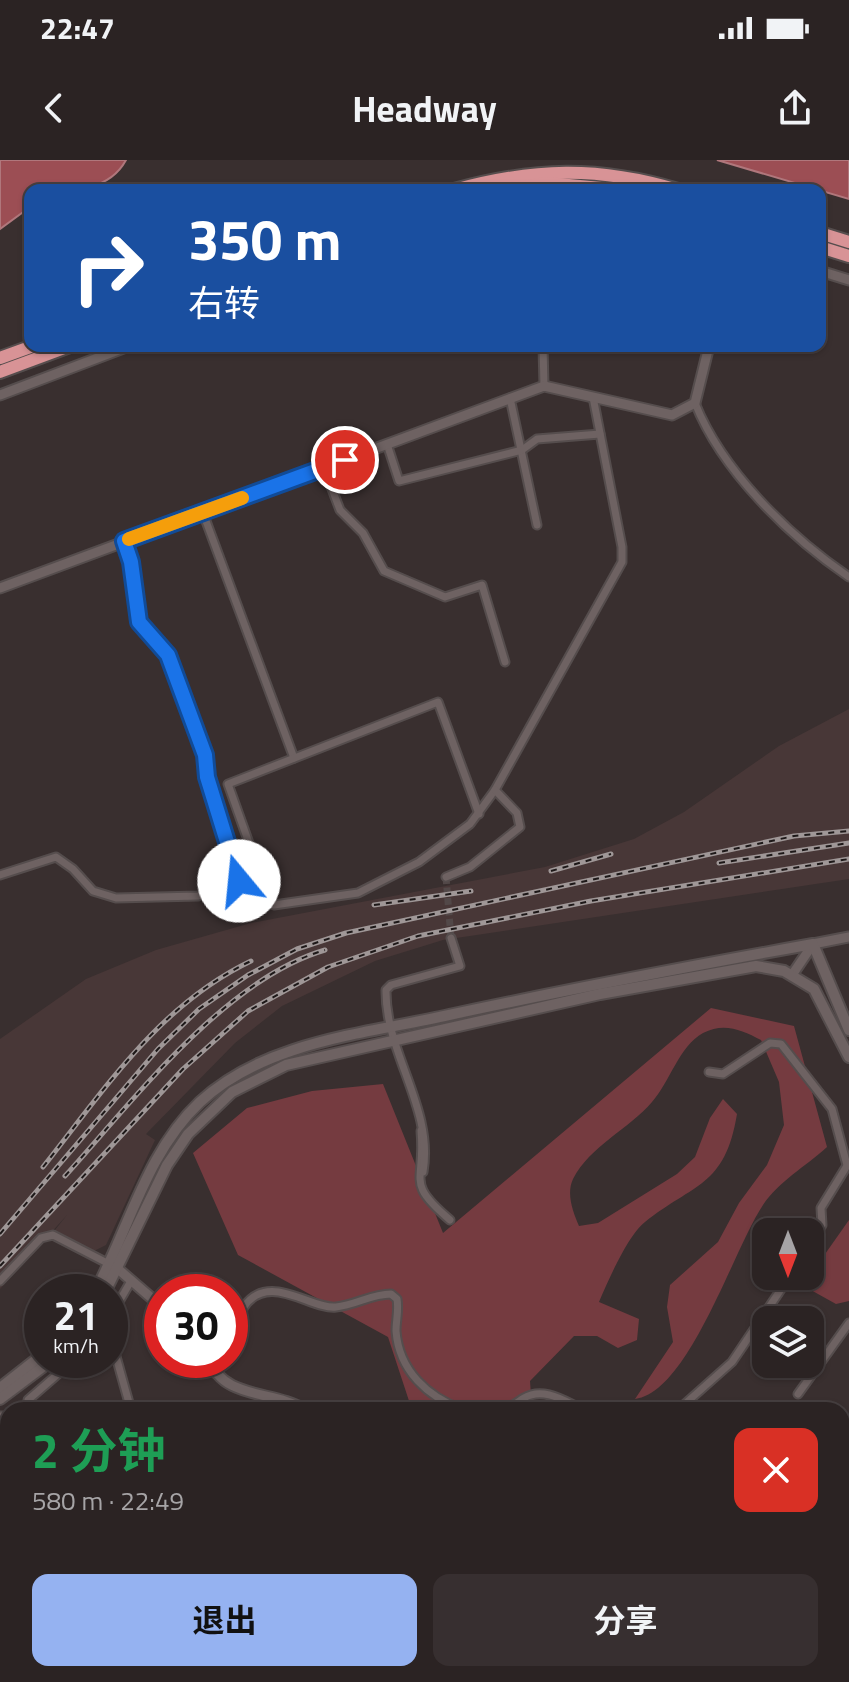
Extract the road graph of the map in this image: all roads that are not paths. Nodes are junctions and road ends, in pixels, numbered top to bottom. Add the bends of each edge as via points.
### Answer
1 (476, 184) edge
2 (650, 184) edge
3 (826, 235) edge
4 (849, 242) edge
5 (826, 249) edge
6 (849, 256) edge
7 (826, 273) edge
8 (849, 280) edge
9 (24, 349) edge
10 (54, 352) edge
11 (113, 352) edge
12 (543, 352) edge
13 (708, 352) edge
14 (0, 358) edge
15 (0, 372) edge
16 (544, 386) junction
17 (0, 395) edge
18 (593, 397) junction
19 (510, 398) junction
20 (695, 403) junction
21 (600, 434) junction
22 (387, 444) junction
23 (522, 450) junction
24 (324, 468) junction
25 (203, 513) junction
26 (537, 525) dead end
27 (124, 541) junction
28 (849, 577) edge
29 (0, 588) edge
30 (505, 662) dead end
31 (294, 758) junction
32 (495, 790) junction
33 (479, 814) junction
34 (0, 875) edge
35 (446, 877) dead end
36 (239, 881) junction
37 (849, 937) edge
38 (451, 938) tunnel mouth
39 (813, 944) junction
40 (792, 975) junction
41 (849, 1030) edge
42 (394, 1034) junction
43 (849, 1057) edge
44 (709, 1072) dead end
45 (418, 1113) junction
46 (848, 1164) edge
47 (423, 1172) dead end
48 (822, 1218) edge
49 (450, 1220) dead end
50 (114, 1267) junction
51 (109, 1274) edge
52 (111, 1274) edge
53 (0, 1281) edge
54 (131, 1281) junction
55 (128, 1286) edge
56 (781, 1290) edge
57 (144, 1292) edge
58 (248, 1303) edge
59 (849, 1323) edge
60 (24, 1369) edge
61 (28, 1378) edge
62 (53, 1378) edge
63 (122, 1378) edge
64 (221, 1378) edge
65 (0, 1388) edge
66 (798, 1394) dead end
67 (0, 1399) edge
68 (28, 1402) edge
69 (129, 1402) edge
70 (288, 1402) edge
71 (443, 1402) edge
72 (519, 1402) edge
73 (566, 1402) edge
74 (687, 1402) edge

1 - 2 highway via 544,171 599,173
3 - 4 highway
5 - 6 highway
7 - 8 street
9 - 14 highway
10 - 15 highway
11 - 17 street
12 - 16 street
13 - 20 street
16 - 18 street
16 - 19 street
18 - 20 street via 672,415
18 - 21 street
19 - 22 street
19 - 23 street
20 - 28 street via 725,461 809,546
21 - 23 street via 537,439
21 - 32 street via 622,562
22 - 23 street via 399,481
22 - 24 street
23 - 26 street
24 - 25 street
24 - 30 street via 340,510 363,533 384,571 445,597 482,585
25 - 27 street
25 - 31 street
27 - 29 street
27 - 36 street via 139,622 168,655 205,755
31 - 33 street via 438,702
31 - 36 street via 228,784 260,874
32 - 33 street
32 - 35 street via 517,813 520,827 470,867
33 - 36 street via 419,862 358,893 274,905 258,901 249,885
34 - 36 street via 56,857 93,891 116,898 198,896
37 - 39 street
38 - 42 street via 460,966 386,990
39 - 40 street
39 - 41 main road
39 - 42 main road via 597,983
40 - 42 main road via 756,966
40 - 43 main road via 820,995
42 - 45 street
42 - 50 main road via 282,1054 212,1092 162,1149
44 - 46 street via 723,1074 770,1043 781,1044 832,1109
45 - 47 street via 427,1139
45 - 49 street via 420,1189
46 - 48 street via 821,1208
50 - 51 main road
50 - 52 main road
50 - 53 street via 53,1235 41,1238
50 - 54 street
54 - 55 street
54 - 57 street
56 - 74 street via 732,1362
58 - 71 street via 256,1296 292,1293 335,1308 374,1294 391,1294 397,1299 396,1330 408,1372
59 - 66 street
60 - 65 main road
61 - 67 main road
62 - 68 street
63 - 69 street
64 - 70 street via 232,1387
72 - 73 street via 546,1393

